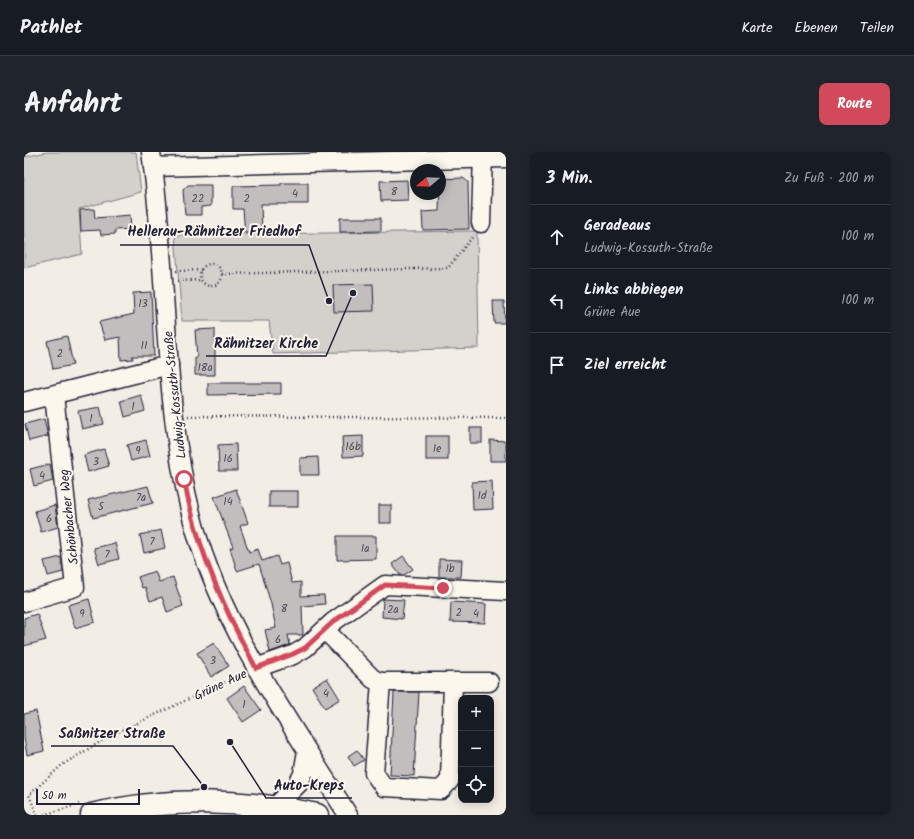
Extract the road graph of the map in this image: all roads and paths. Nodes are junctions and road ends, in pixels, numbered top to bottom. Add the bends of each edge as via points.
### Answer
1 (483, 155) edge
2 (506, 158) edge
3 (152, 159) edge
4 (481, 223) joint
5 (175, 264) dead end
6 (202, 270) junction
7 (175, 271) junction
8 (222, 274) junction
9 (202, 280) junction
10 (170, 365) junction
11 (54, 395) junction
12 (24, 402) edge
13 (174, 416) junction
14 (506, 418) edge
15 (506, 591) edge
16 (24, 602) edge
17 (325, 630) junction
18 (256, 668) junction
19 (381, 682) junction
20 (490, 682) dead end
21 (453, 683) junction
22 (307, 751) junction
23 (274, 808) junction
24 (38, 815) edge
25 (92, 815) edge
26 (317, 815) edge
27 (348, 815) edge

1 - 2 street
1 - 3 street
1 - 4 street
3 - 10 street, Ludwig-Kossuth-Straße via 162,246
4 - 8 path via 481,227 448,268
5 - 7 path
6 - 7 path
6 - 8 path via 212,263 221,268
6 - 9 path
7 - 9 path via 176,281
8 - 9 path via 217,285 205,285
10 - 11 street
10 - 13 street, Ludwig-Kossuth-Straße
11 - 12 street
11 - 16 street, Schönbacher Weg via 75,587
13 - 14 path
13 - 18 street, Ludwig-Kossuth-Straße via 187,495 203,553 219,594
15 - 17 street, Grüne Aue via 385,585
17 - 18 street, Grüne Aue via 305,648
17 - 19 street via 373,679
18 - 22 street, Ludwig-Kossuth-Straße
18 - 24 path, Grüne Aue via 110,736 62,765 29,795
19 - 21 street
19 - 21 street via 374,773 384,787 441,790 450,780
20 - 21 street
22 - 23 street via 303,774 298,784
22 - 27 street, Ludwig-Kossuth-Straße
23 - 25 main road via 234,803 166,804
23 - 26 main road

